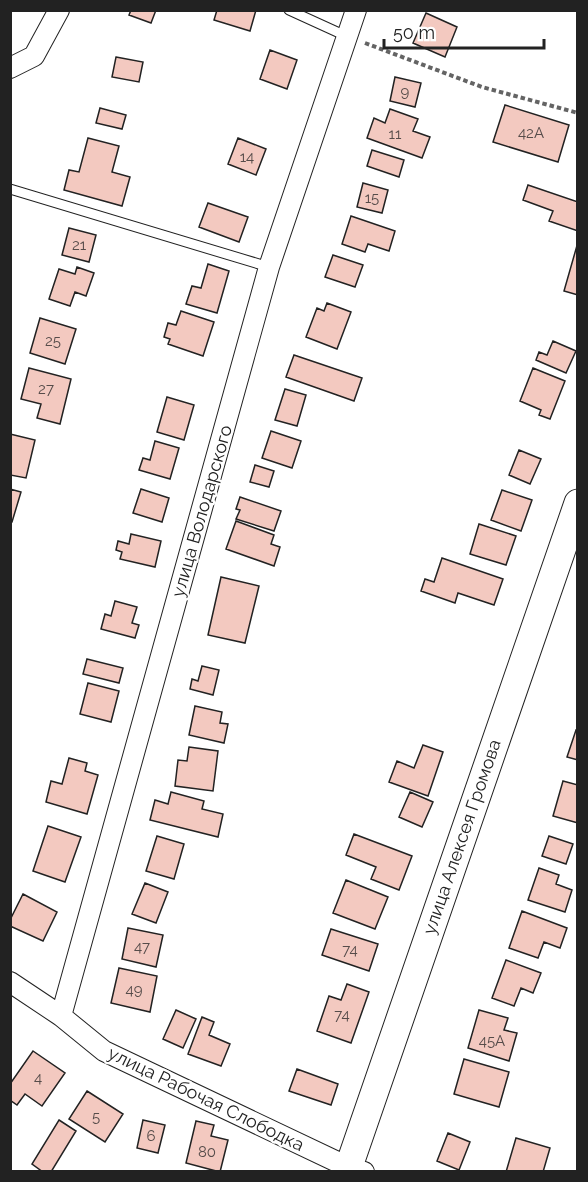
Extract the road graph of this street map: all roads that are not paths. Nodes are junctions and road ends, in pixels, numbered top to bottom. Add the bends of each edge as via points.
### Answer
1 (59, 10) edge
2 (289, 10) edge
3 (356, 10) edge
4 (346, 36) junction
5 (10, 68) edge
6 (10, 189) edge
7 (269, 267) junction
8 (578, 502) edge
9 (10, 982) edge
10 (61, 1016) junction
11 (353, 1170) edge

1 - 5 street via 34,56
2 - 4 lane
3 - 4 street, улица Володарского
4 - 7 street, улица Володарского
6 - 7 lane
7 - 10 street, улица Володарского
8 - 11 street, улица Алексея Громова
9 - 10 street, улица Рабочая Слободка
10 - 11 street, улица Рабочая Слободка via 104,1051

